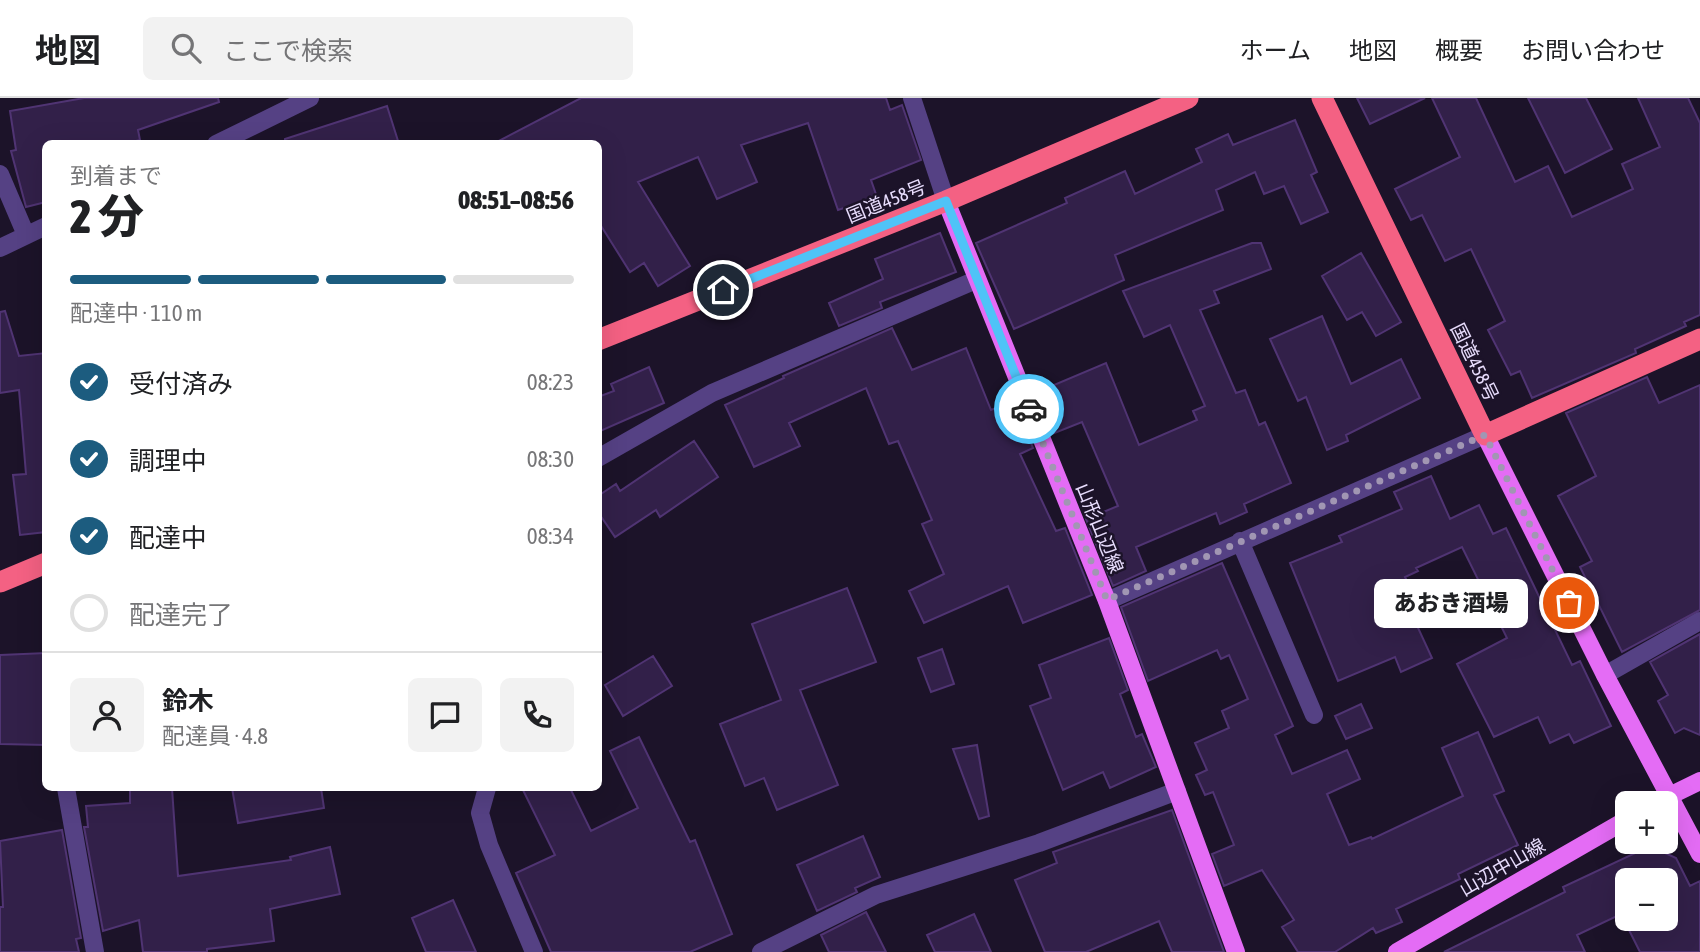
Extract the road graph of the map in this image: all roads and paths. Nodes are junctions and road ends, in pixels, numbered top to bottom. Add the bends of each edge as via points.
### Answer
1 (310, 98) edge
2 (912, 98) edge
3 (1188, 98) edge
4 (1322, 98) edge
5 (224, 140) edge
6 (0, 174) edge
7 (946, 201) junction
8 (42, 228) edge
9 (26, 236) junction
10 (0, 248) edge
11 (976, 280) junction
12 (602, 338) edge
13 (1700, 339) edge
14 (1485, 435) junction
15 (602, 456) edge
16 (1240, 541) junction
17 (42, 565) edge
18 (0, 582) edge
19 (1107, 600) junction
20 (1700, 621) edge
21 (1605, 675) junction
22 (1314, 715) dead end
23 (1700, 781) edge
24 (67, 791) edge
25 (486, 791) edge
26 (1177, 791) junction
27 (1658, 791) edge
28 (1678, 791) edge
29 (1678, 822) edge
30 (1615, 826) edge
31 (1700, 854) edge
32 (95, 952) edge
33 (534, 952) edge
34 (761, 952) edge
35 (1236, 952) edge
36 (1397, 952) edge

1 - 5 street
2 - 7 street
3 - 7 highway, 国道458号
4 - 14 highway, 国道458号
6 - 9 street
7 - 11 main road, 山形山辺線
7 - 12 highway, 国道458号
8 - 9 street
9 - 10 street
11 - 15 street via 712,393
11 - 19 main road, 山形山辺線
13 - 14 highway, 国道458号
14 - 16 street
14 - 21 main road
16 - 19 street
16 - 22 street
17 - 18 highway
19 - 26 main road, 山形山辺線
20 - 21 street
21 - 27 main road
23 - 28 main road
24 - 32 street
25 - 33 street via 480,813 489,845
26 - 34 street via 1039,843 876,895
26 - 35 main road, 山形山辺線
29 - 31 main road
30 - 36 main road, 山辺中山線

